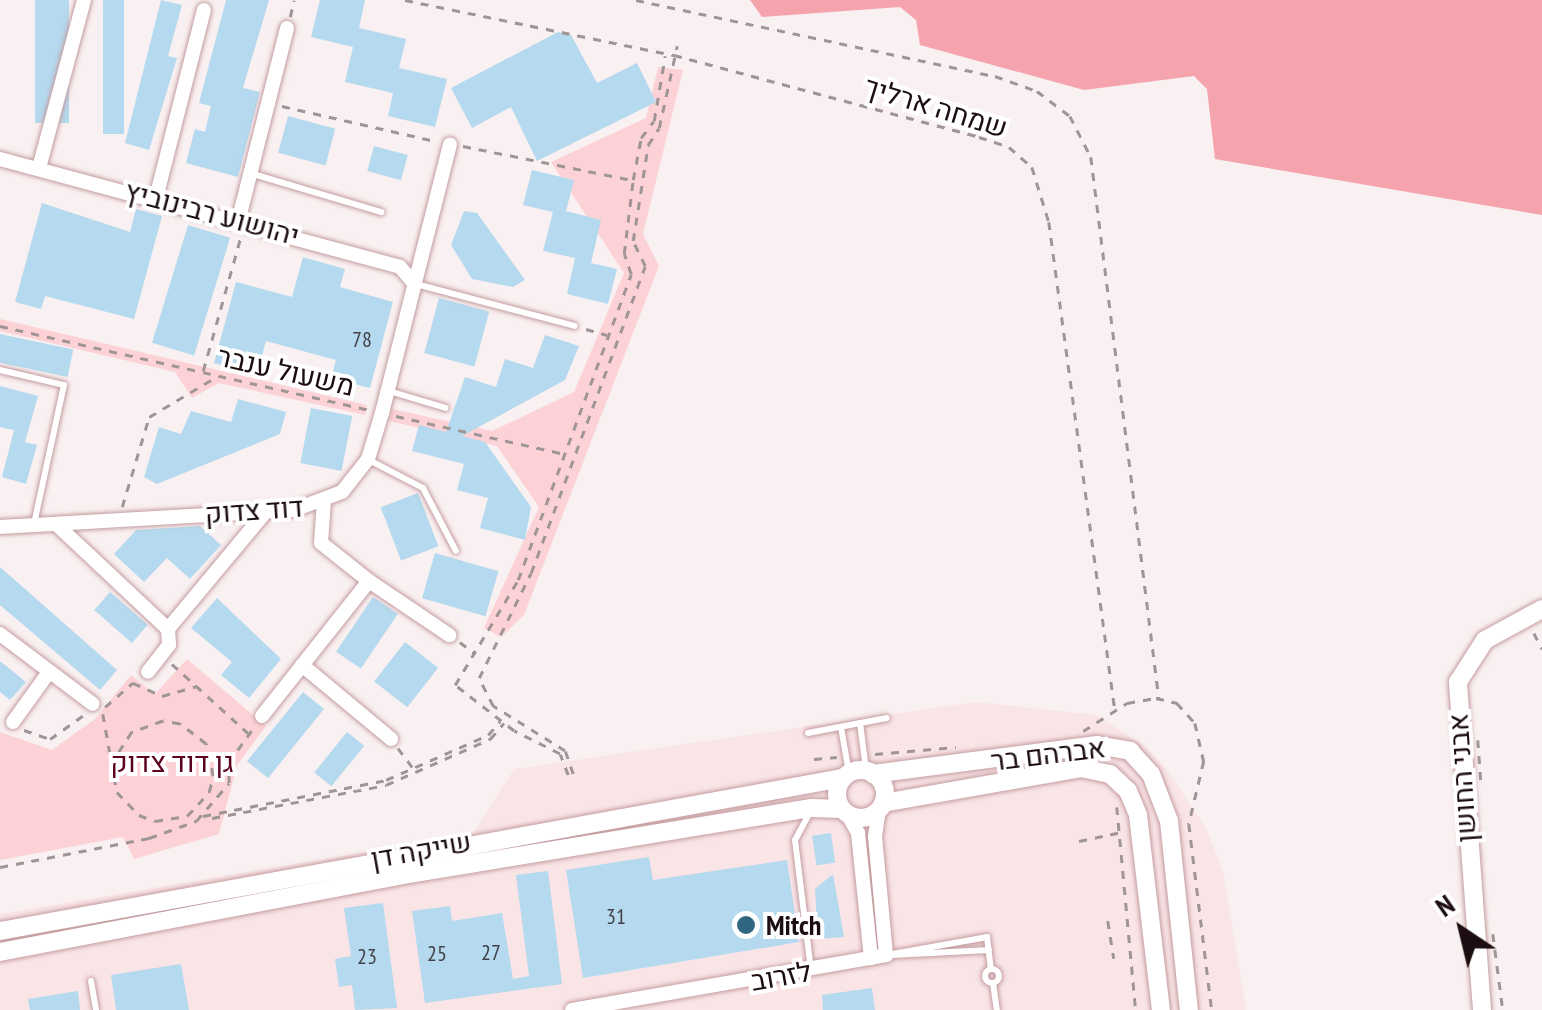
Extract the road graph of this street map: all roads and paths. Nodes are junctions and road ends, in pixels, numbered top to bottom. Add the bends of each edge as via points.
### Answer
1 (84, 0) edge
2 (294, 0) edge
3 (405, 0) edge
4 (636, 0) edge
5 (204, 10) dead end
6 (287, 28) joint
7 (677, 46) dead end
8 (665, 53) junction
9 (674, 55) junction
10 (268, 103) junction
11 (450, 144) junction
12 (0, 158) edge
13 (39, 168) junction
14 (252, 174) junction
15 (633, 180) junction
16 (156, 198) junction
17 (381, 212) dead end
18 (242, 219) junction
19 (415, 284) junction
20 (0, 326) edge
21 (575, 326) joint
22 (610, 335) junction
23 (0, 370) edge
24 (203, 373) junction
25 (217, 376) junction
26 (388, 391) junction
27 (446, 408) dead end
28 (382, 413) junction
29 (564, 454) junction
30 (368, 460) junction
31 (324, 501) junction
32 (267, 510) junction
33 (118, 520) junction
34 (56, 524) junction
35 (34, 525) junction
36 (0, 527) edge
37 (456, 551) dead end
38 (369, 580) junction
39 (1534, 613) edge
40 (168, 629) junction
41 (0, 634) edge
42 (449, 634) joint
43 (1542, 650) edge
44 (475, 654) junction
45 (162, 656) junction
46 (302, 665) junction
47 (49, 672) junction
48 (148, 672) dead end
49 (199, 686) junction
50 (1159, 698) dead end
51 (97, 707) junction
52 (1115, 710) dead end
53 (262, 716) joint
54 (506, 716) junction
55 (887, 718) dead end
56 (13, 722) joint
57 (502, 722) junction
58 (860, 723) junction
59 (842, 727) junction
60 (808, 732) dead end
61 (249, 734) junction
62 (391, 739) joint
63 (114, 760) junction
64 (212, 760) junction
65 (228, 763) junction
66 (411, 770) junction
67 (416, 772) junction
68 (858, 774) junction
69 (1117, 805) dead end
70 (881, 806) junction
71 (812, 808) junction
72 (845, 812) junction
73 (201, 816) junction
74 (1119, 833) junction
75 (1079, 841) dead end
76 (0, 867) edge
77 (1108, 921) dead end
78 (0, 930) edge
79 (988, 950) junction
80 (0, 952) edge
81 (879, 956) junction
82 (1114, 959) dead end
83 (811, 971) junction
84 (91, 981) dead end
85 (96, 1010) edge
86 (572, 1010) edge
87 (997, 1010) edge
88 (1136, 1010) edge
89 (1159, 1010) edge
90 (1189, 1010) edge
91 (1482, 1010) edge

1 - 13 street
2 - 6 path
3 - 8 path, שמחה ארליך
4 - 50 path via 994,76 1037,90 1070,116 1091,157
5 - 16 street
6 - 10 street
7 - 9 path
8 - 9 path, שמחה ארליך
8 - 15 path via 654,121 641,138
9 - 52 path, שמחה ארליך via 979,137 1032,166 1049,222
9 - 54 path via 659,128 648,145 632,241 646,266 531,574 478,678
10 - 11 path
10 - 14 street
11 - 15 path
11 - 19 street, דוד צדוק
12 - 13 street, יהושוע רבינוביץ
13 - 16 street, יהושוע רבינוביץ
14 - 17 lane
14 - 18 street
15 - 22 path via 624,254 631,274
16 - 18 street, יהושוע רבינוביץ
18 - 19 street, יהושוע רבינוביץ via 400,266
18 - 24 path
19 - 21 lane
19 - 26 street, דוד צדוק
20 - 24 path, משעול ענבר
21 - 22 path
22 - 29 path
23 - 35 lane via 64,385
24 - 25 path, משעול ענבר
25 - 28 path, משעול ענבר
25 - 33 path via 149,417
26 - 27 lane
26 - 28 street, דוד צדוק
28 - 29 path, משעול ענבר
28 - 30 street, דוד צדוק
29 - 44 path via 518,580
30 - 31 street, דוד צדוק via 342,492
30 - 37 lane via 424,488
31 - 32 street, דוד צדוק
31 - 38 street via 321,543
32 - 33 street, דוד צדוק
32 - 40 street
33 - 34 street, דוד צדוק
34 - 35 street, דוד צדוק
34 - 40 street
35 - 36 street, דוד צדוק
38 - 42 street
38 - 46 street
39 - 43 path
39 - 91 street, אבני החושן via 1485,640 1464,667 1456,707
40 - 45 street via 170,645
41 - 47 street
42 - 44 path
44 - 57 path via 455,686
45 - 48 street
45 - 49 path
46 - 53 street
46 - 62 street
47 - 51 street
47 - 56 street
49 - 51 path via 162,696 133,683
49 - 61 path
51 - 56 path via 50,739
51 - 63 path
53 - 61 path
54 - 57 path
54 - 57 path via 565,751 571,774 560,754
55 - 58 lane
57 - 66 path
57 - 67 path via 490,739
58 - 59 lane
58 - 68 lane
59 - 60 lane
59 - 68 lane
61 - 65 path
62 - 66 path
63 - 64 path via 132,732 164,721 195,732
63 - 64 path via 117,792 126,806 155,821 187,816 209,792
64 - 65 path
65 - 73 path via 228,782
66 - 67 path
66 - 73 path via 362,786
67 - 73 path via 316,800
68 - 70 street via 884,786
68 - 72 street via 836,793
68 - 78 street, שייקה דן
68 - 90 street, אברהם בר via 1097,745 1130,751 1151,774 1169,821
69 - 74 path
70 - 72 street via 864,818
70 - 81 street via 875,837
70 - 89 street, אברהם בר via 1081,768 1110,774 1128,790 1138,814
71 - 72 street, שייקה דן
71 - 80 street, שייקה דן via 408,874
71 - 83 lane via 795,840
72 - 81 street via 858,833
73 - 76 path via 149,838
74 - 75 path
74 - 88 path
77 - 82 path
79 - 81 lane
79 - 81 lane via 987,938
79 - 87 lane via 991,968 984,977 993,983
81 - 83 street, לזרוב
83 - 86 street, לזרוב
84 - 85 lane

